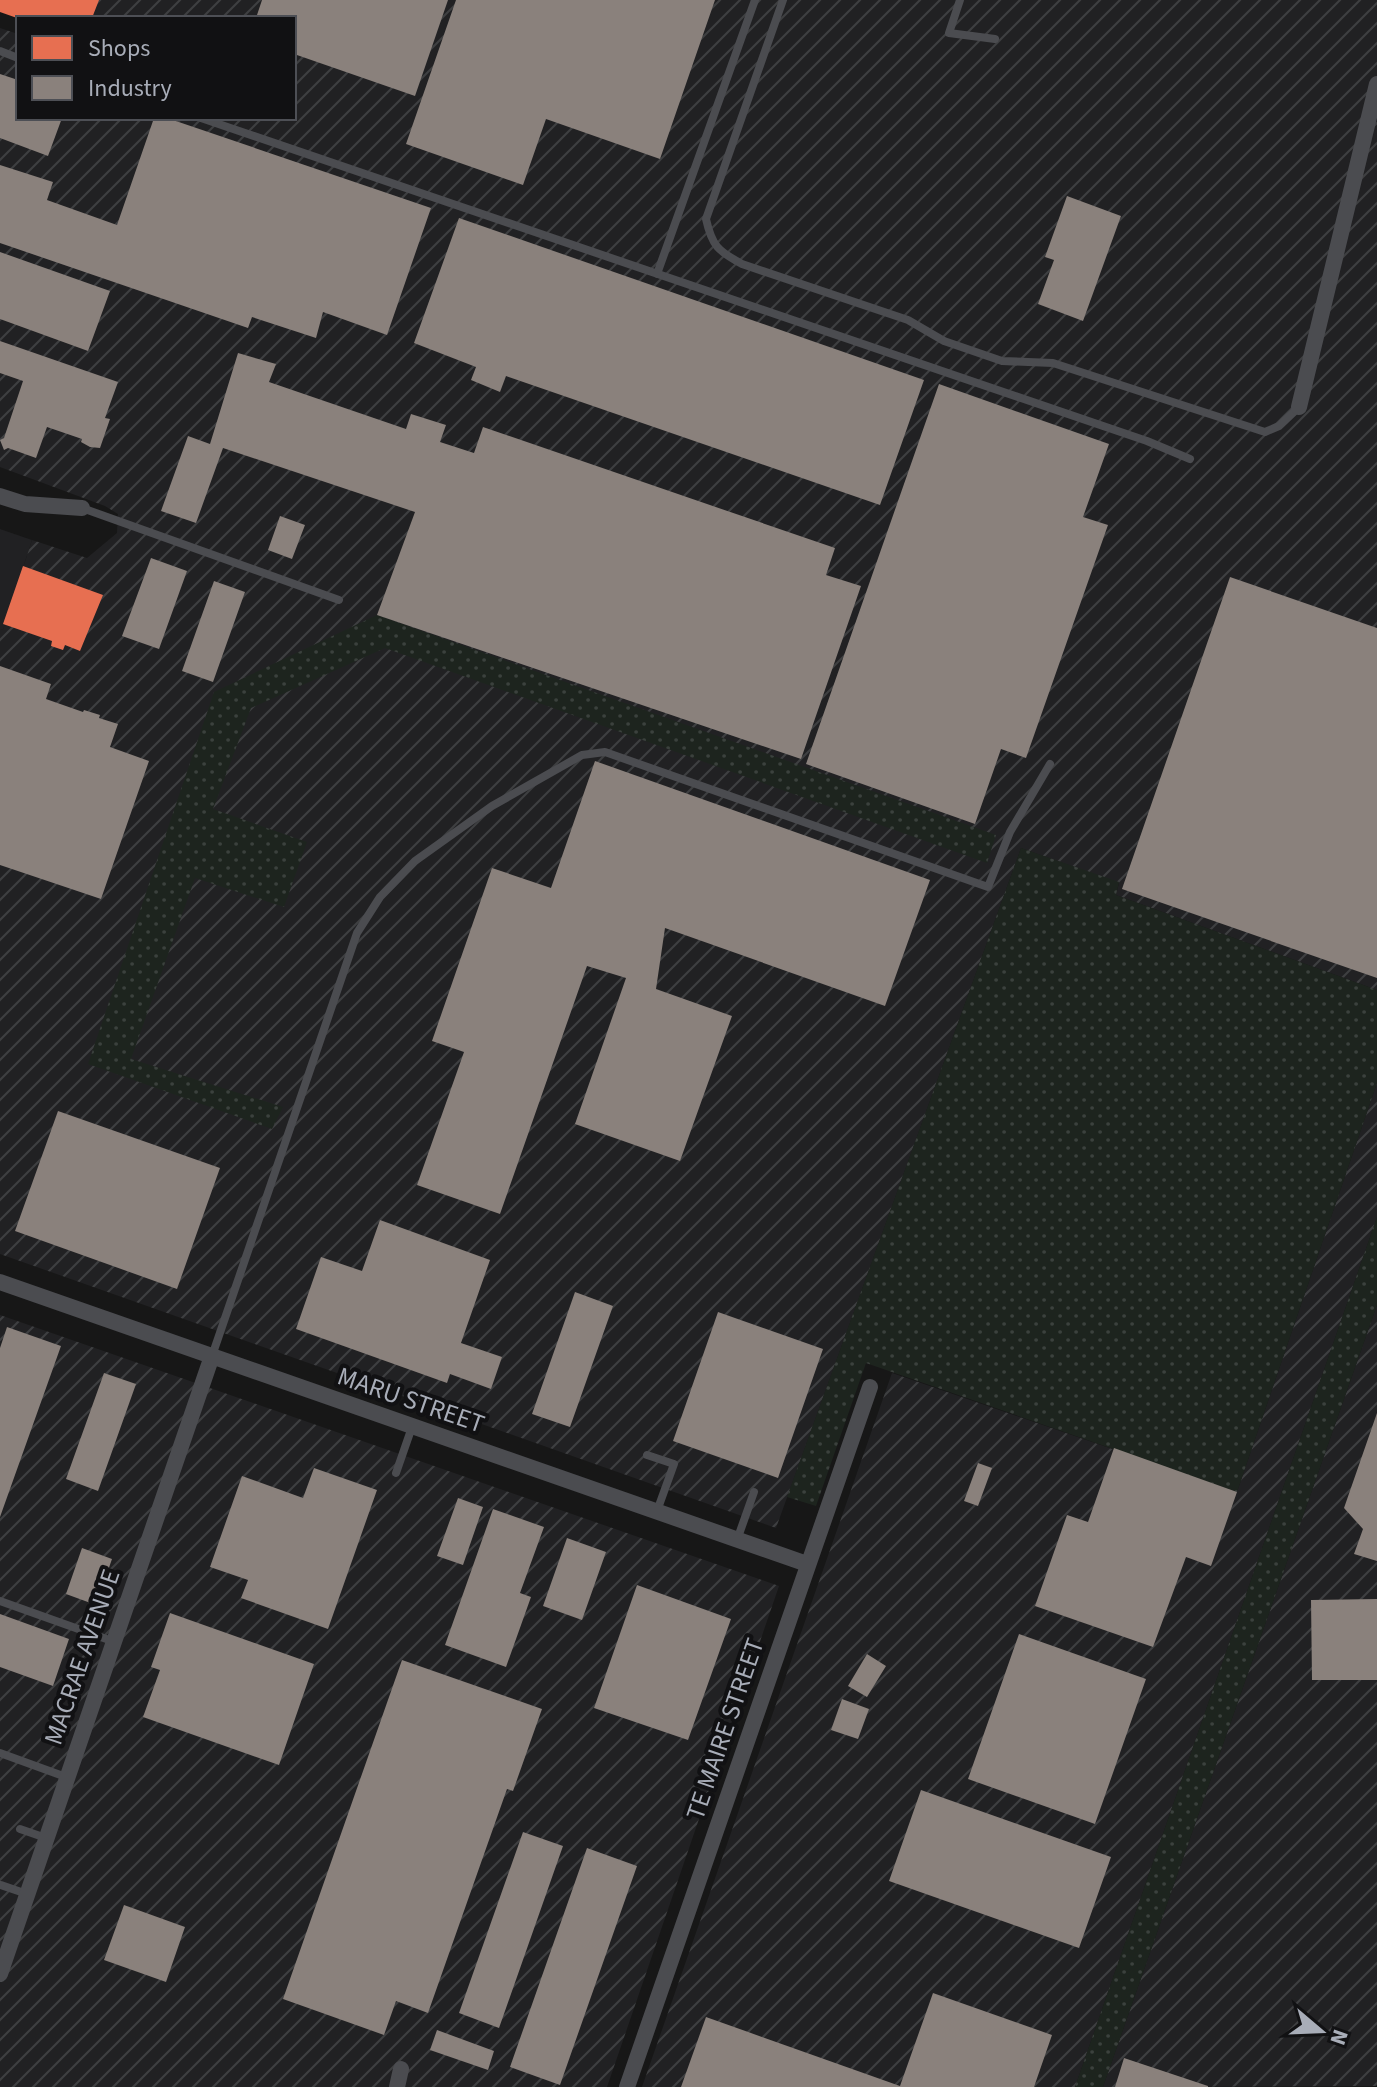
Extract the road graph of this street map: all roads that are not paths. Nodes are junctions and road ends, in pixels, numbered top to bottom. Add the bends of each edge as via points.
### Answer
1 (755, 0) edge
2 (783, 0) edge
3 (960, 0) edge
4 (995, 39) dead end
5 (1377, 84) edge
6 (207, 120) edge
7 (657, 274) junction
8 (1299, 407) joint
9 (1190, 459) dead end
10 (0, 496) edge
11 (82, 508) joint
12 (339, 600) dead end
13 (1050, 764) dead end
14 (0, 1282) edge
15 (212, 1356) junction
16 (870, 1387) dead end
17 (412, 1427) junction
18 (647, 1455) dead end
19 (396, 1473) dead end
20 (754, 1492) dead end
21 (657, 1511) junction
22 (737, 1540) junction
23 (807, 1564) junction
24 (0, 1601) edge
25 (112, 1641) junction
26 (0, 1753) edge
27 (66, 1777) junction
28 (20, 1829) dead end
29 (46, 1838) junction
30 (1, 1885) edge
31 (27, 1894) junction
32 (2, 1955) edge
33 (0, 1974) edge
34 (401, 2069) dead end
35 (397, 2087) edge
36 (627, 2087) edge

1 - 7 lane
2 - 8 lane via 706,219 710,241 723,254 908,320 944,341 1002,361 1053,363 1265,432
3 - 4 lane via 949,33
5 - 8 street
6 - 7 lane
7 - 9 lane
10 - 11 street via 25,504
11 - 12 lane
13 - 15 lane via 1010,832 988,887 605,752 582,755 479,815 403,872 357,933
14 - 15 street, MARU STREET
15 - 17 street, MARU STREET
15 - 25 street, MACRAE AVENUE
16 - 23 street, TE MAIRE STREET
17 - 19 lane
17 - 21 street, MARU STREET
18 - 21 lane via 674,1464
20 - 22 lane
21 - 22 street, MARU STREET
22 - 23 street, MARU STREET
23 - 36 street, TE MAIRE STREET
24 - 25 lane
25 - 27 street, MACRAE AVENUE
26 - 27 lane
27 - 29 street, MACRAE AVENUE
28 - 29 lane
29 - 31 street, MACRAE AVENUE
30 - 31 lane
31 - 32 street, MACRAE AVENUE
32 - 33 street, MACRAE AVENUE
34 - 35 street

